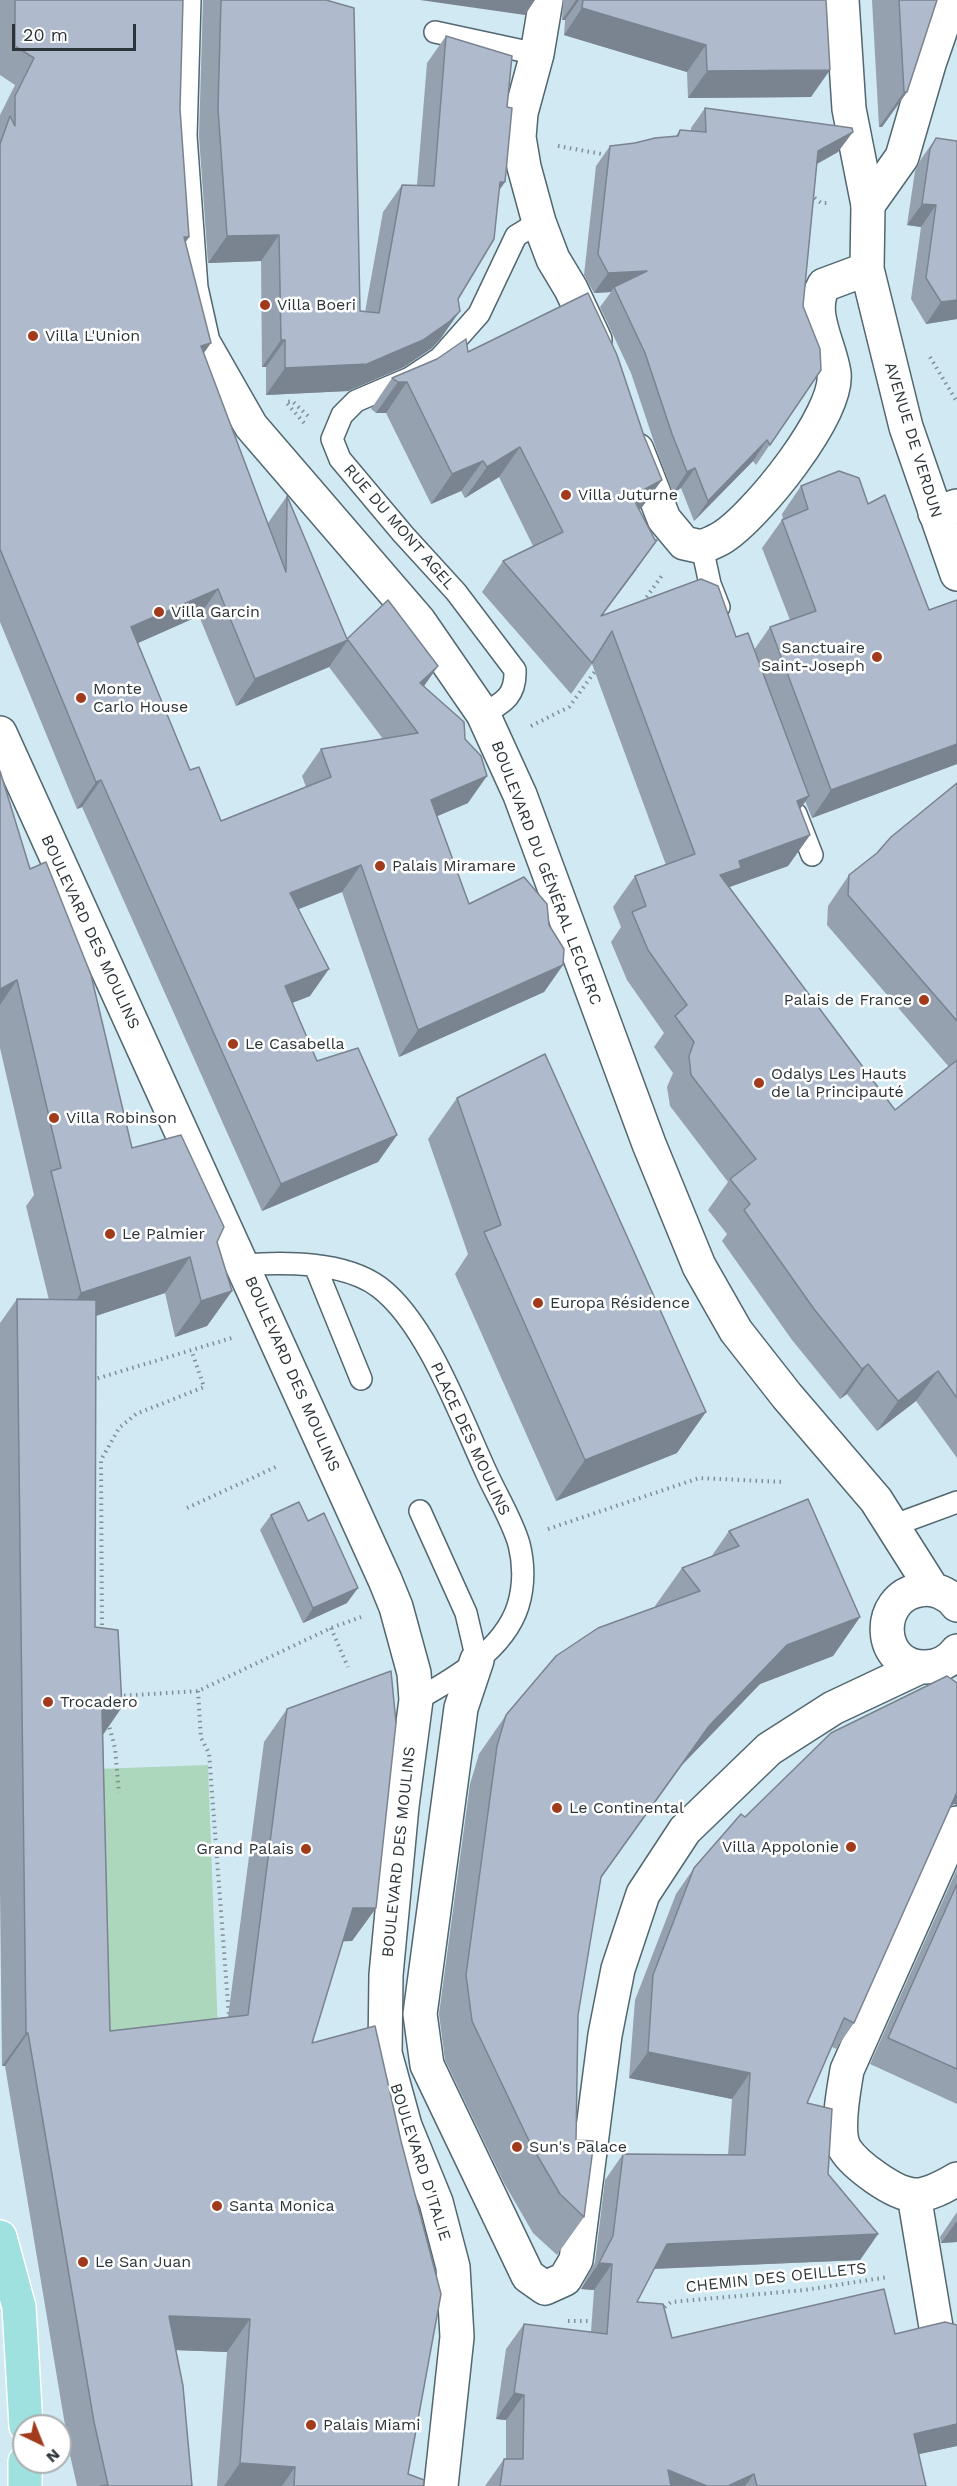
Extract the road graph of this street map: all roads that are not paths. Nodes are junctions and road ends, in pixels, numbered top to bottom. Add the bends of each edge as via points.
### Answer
1 (184, 0) edge
2 (546, 0) edge
3 (842, 0) edge
4 (951, 0) edge
5 (435, 32) dead end
6 (537, 54) junction
7 (868, 205) junction
8 (539, 222) junction
9 (867, 269) junction
10 (608, 369) edge
11 (627, 420) edge
12 (946, 510) edge
13 (693, 545) junction
14 (957, 574) edge
15 (726, 627) edge
16 (491, 728) junction
17 (0, 733) edge
18 (787, 790) edge
19 (812, 855) dead end
20 (243, 1265) junction
21 (315, 1266) junction
22 (361, 1378) dead end
23 (957, 1502) edge
24 (420, 1511) dead end
25 (897, 1534) junction
26 (945, 1597) edge
27 (895, 1603) junction
28 (887, 1638) junction
29 (477, 1660) junction
30 (944, 1665) edge
31 (416, 1700) junction
32 (833, 1708) junction
33 (957, 1823) edge
34 (385, 2053) joint
35 (957, 2179) edge
36 (914, 2195) junction
37 (0, 2237) edge
38 (937, 2333) edge
39 (25, 2414) edge
40 (441, 2486) edge

1 - 16 street, BOULEVARD DU GÉNÉRAL LECLERC via 180,136 190,288 203,342 251,426 419,621
2 - 6 street
3 - 7 street, AVENUE DE VERDUN via 849,109
4 - 7 street via 902,157
5 - 6 lane
6 - 8 street via 521,113 519,137
7 - 9 street, AVENUE DE VERDUN
8 - 10 street via 553,259
8 - 16 lane, RUE DU MONT AGEL via 516,236 479,314 440,358 410,378 356,401 342,415 332,440 340,459 456,592 515,670 516,682
9 - 12 street, AVENUE DE VERDUN via 906,427
9 - 13 street via 824,285 818,297 834,375 832,398 823,418 786,472 743,519 724,537
11 - 13 street via 664,519
12 - 14 street, AVENUE DE VERDUN
13 - 15 lane
16 - 25 street, BOULEVARD DU GÉNÉRAL LECLERC via 699,1266 736,1331 876,1500
17 - 20 street, BOULEVARD DES MOULINS
18 - 19 lane
20 - 21 lane, PLACE DES MOULINS via 278,1262
20 - 31 street, BOULEVARD DES MOULINS via 396,1607 414,1673
21 - 22 lane
21 - 29 lane, PLACE DES MOULINS via 362,1277 406,1313 439,1371 519,1542 523,1581 518,1607 509,1625
23 - 25 lane
24 - 29 lane via 466,1613
25 - 26 street, BOULEVARD DU GÉNÉRAL LECLERC
25 - 27 street via 901,1578
26 - 27 street via 913,1591
27 - 28 street via 889,1613
28 - 30 street via 899,1658 909,1664
28 - 32 street
29 - 31 lane, PLACE DES MOULINS
29 - 32 street via 461,1708 420,2014 426,2065 528,2276 545,2288 565,2278 576,2260 605,2035 618,1969 643,1894 685,1830 769,1749
30 - 32 street
31 - 34 street, BOULEVARD DES MOULINS via 387,1965
33 - 36 street via 847,2070 840,2112 844,2148 864,2169 889,2186
34 - 40 street, BOULEVARD D'ITALIE via 405,2127 436,2202 453,2267 456,2337
35 - 36 street
36 - 38 street
37 - 39 main road via 18,2307

